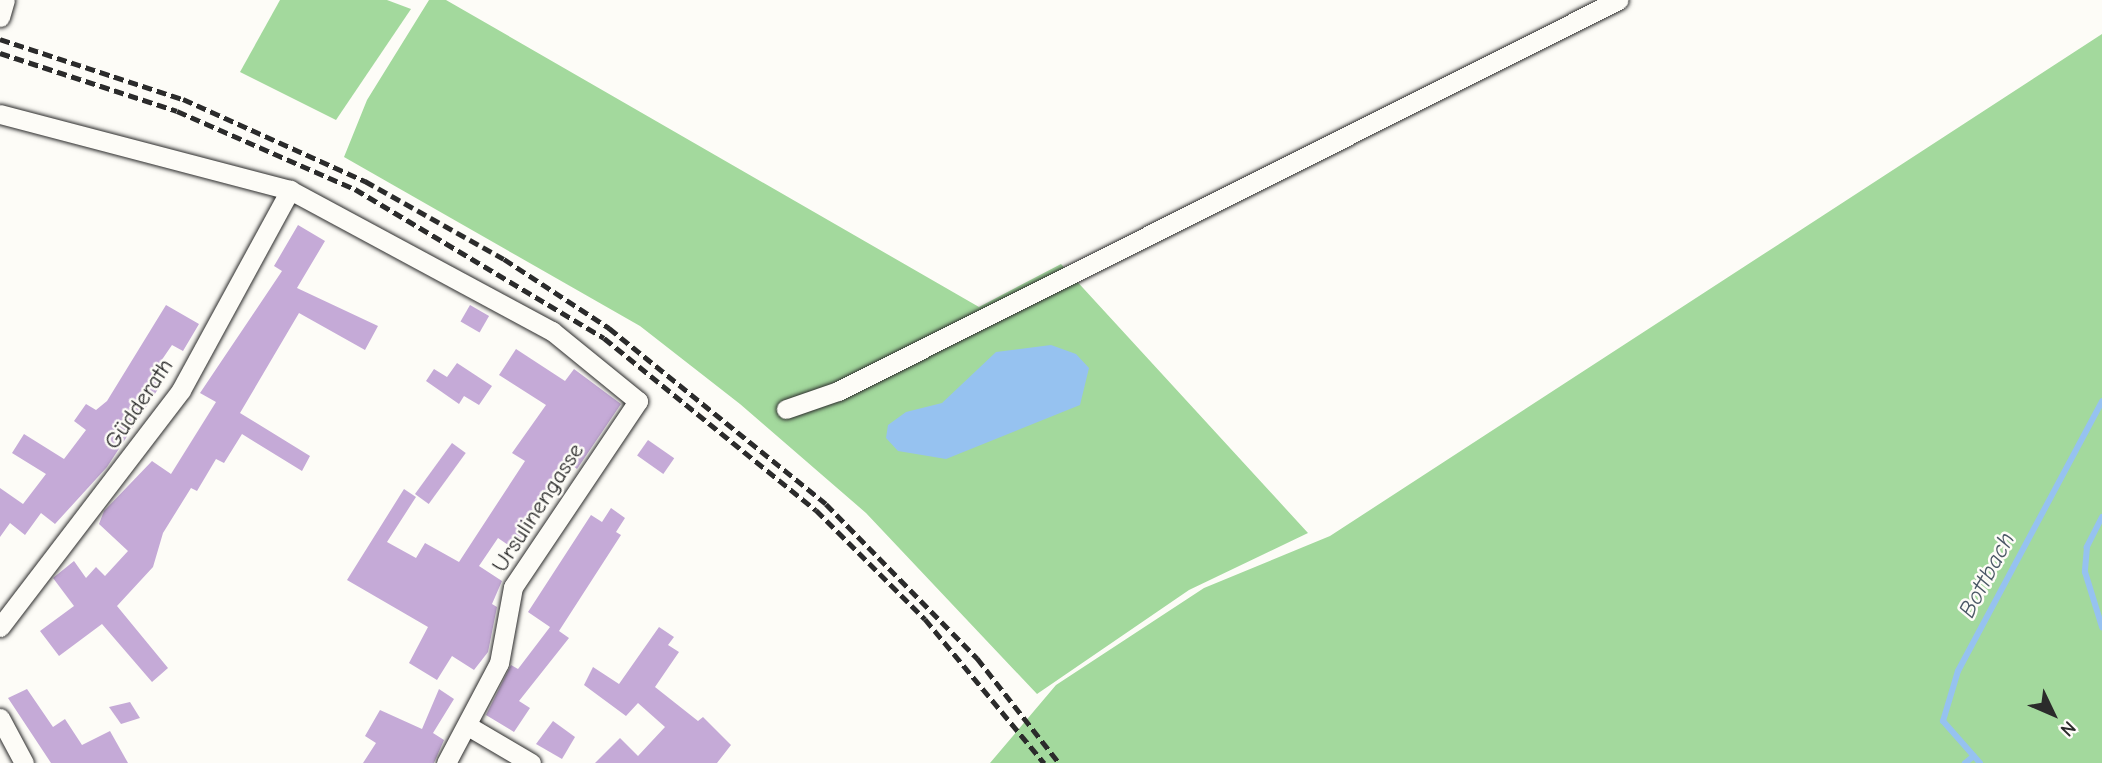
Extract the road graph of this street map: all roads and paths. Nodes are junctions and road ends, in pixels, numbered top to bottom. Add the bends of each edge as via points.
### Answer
1 (5, 0) edge
2 (1618, 0) edge
3 (0, 17) edge
4 (0, 114) edge
5 (290, 190) junction
6 (786, 408) dead end
7 (0, 627) edge
8 (0, 718) edge
9 (468, 726) junction
10 (24, 763) edge
11 (446, 763) edge
12 (531, 763) edge

1 - 3 street
2 - 6 street via 838,391
4 - 5 street
5 - 7 street, Güdderath via 181,390
5 - 9 street, Ursulinengasse via 552,331 638,401 513,587 499,663
8 - 10 street
9 - 11 street, Ursulinengasse
9 - 12 street

